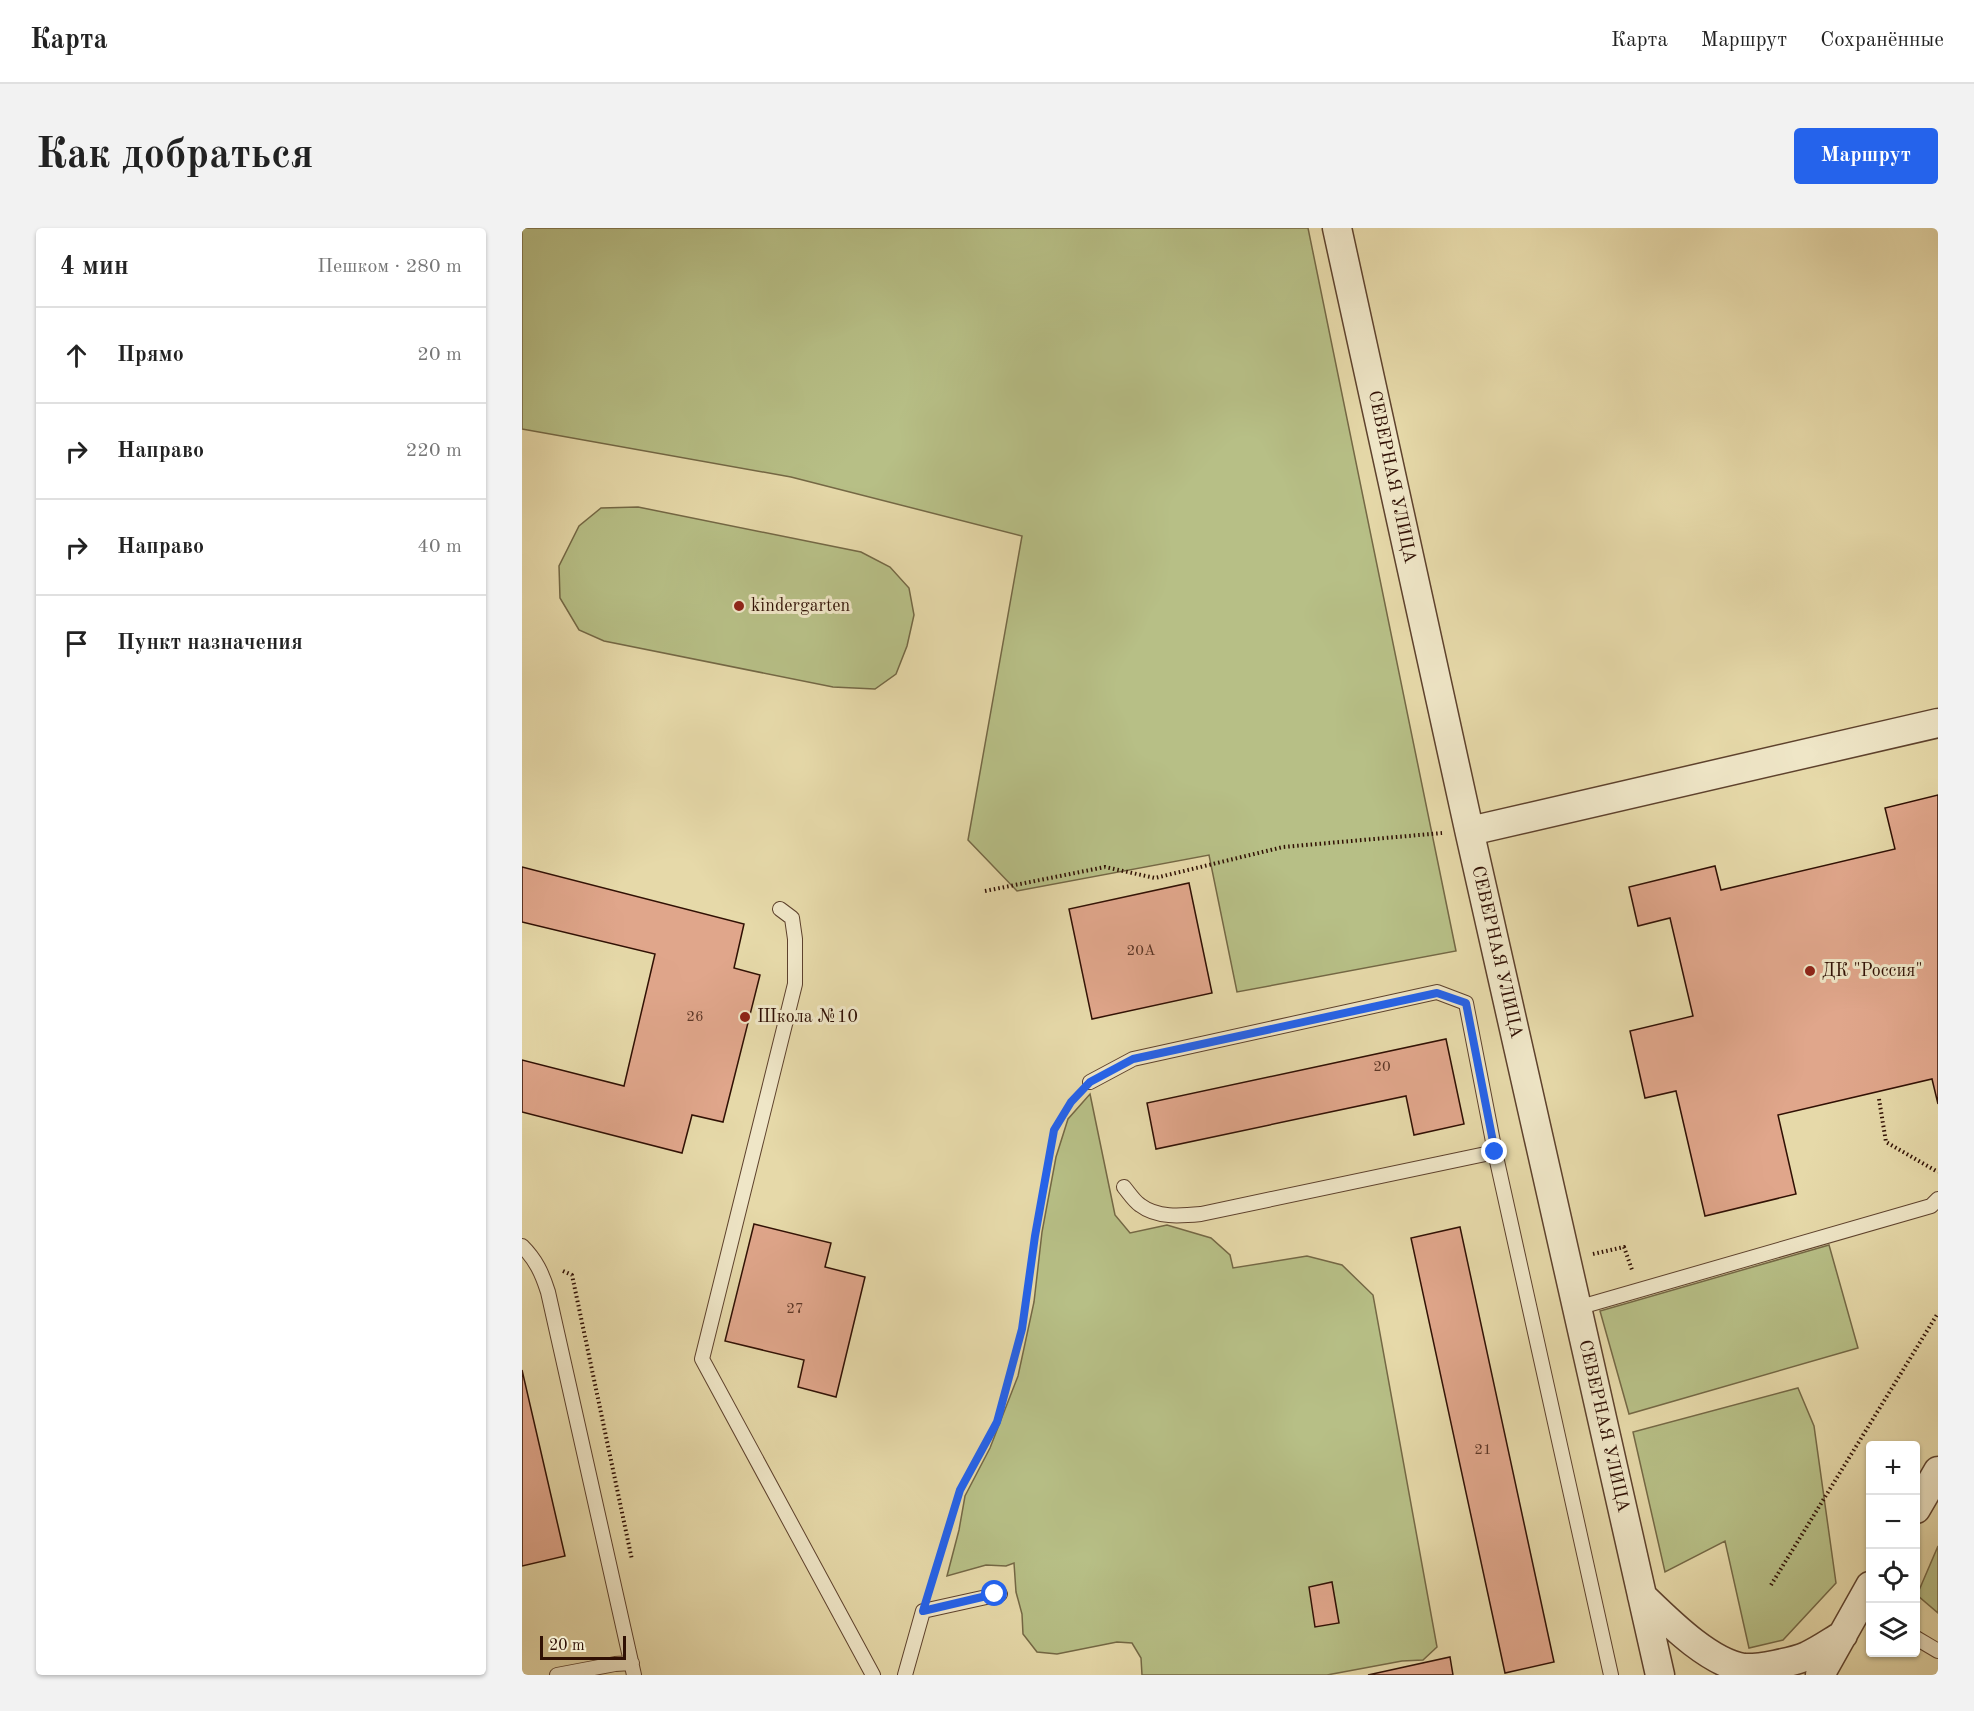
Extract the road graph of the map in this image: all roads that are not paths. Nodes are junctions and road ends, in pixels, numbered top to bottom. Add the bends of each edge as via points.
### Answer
1 (1337, 228) edge
2 (1938, 723) edge
3 (1470, 831) junction
4 (780, 909) dead end
5 (1090, 1082) road end
6 (1495, 1152) junction
7 (1124, 1187) dead end
8 (1938, 1199) edge
9 (522, 1246) edge
10 (1577, 1308) junction
11 (1938, 1471) edge
12 (1920, 1502) edge
13 (1000, 1594) dead end
14 (1642, 1596) junction
15 (1866, 1602) edge
16 (1843, 1635) junction
17 (1920, 1640) edge
18 (1938, 1651) edge
19 (633, 1669) edge
20 (557, 1675) edge
21 (873, 1675) edge
22 (904, 1675) edge
23 (1611, 1675) edge
24 (1660, 1675) edge
25 (1820, 1675) edge

1 - 3 street, СЕВЕРНАЯ УЛИЦА
2 - 3 street
3 - 10 street, СЕВЕРНАЯ УЛИЦА
4 - 21 lane via 792,918 795,984 702,1359
5 - 6 lane via 1133,1059 1437,993 1466,1003
6 - 7 lane via 1191,1215 1159,1214 1140,1205
6 - 23 lane
8 - 10 lane via 1931,1206
9 - 19 lane via 534,1258 548,1292
10 - 14 street, СЕВЕРНАЯ УЛИЦА
11 - 12 street
13 - 22 lane via 923,1611
14 - 16 street via 1716,1658 1744,1668 1806,1656
14 - 24 street, СЕВЕРНАЯ УЛИЦА
15 - 16 street
16 - 25 street
17 - 18 lane
19 - 20 lane via 615,1664

